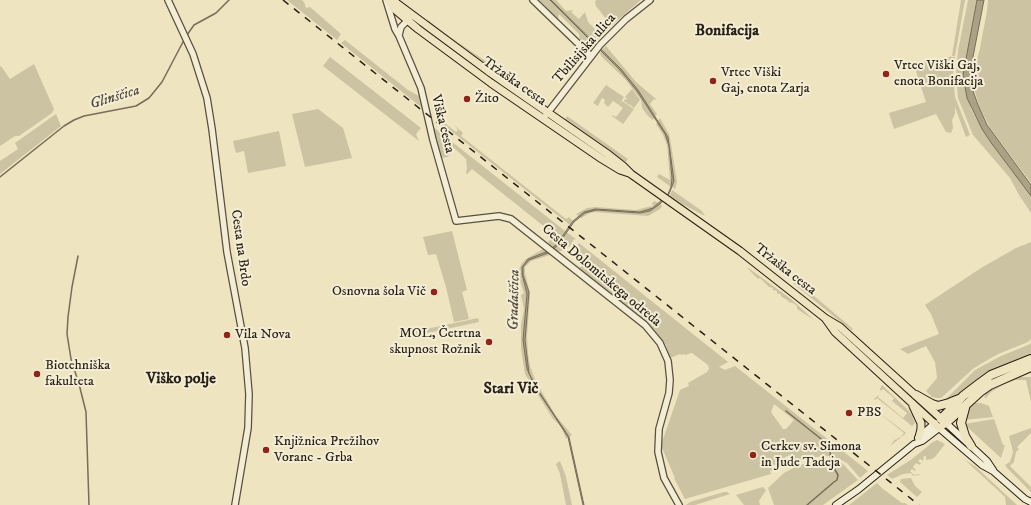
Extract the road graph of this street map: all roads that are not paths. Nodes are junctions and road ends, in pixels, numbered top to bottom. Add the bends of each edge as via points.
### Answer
1 (168, 0) edge
2 (533, 0) edge
3 (650, 0) edge
4 (388, 1) edge
5 (410, 18) junction
6 (400, 36) junction
7 (591, 56) junction
8 (546, 116) junction
9 (456, 221) joint
10 (1031, 359) edge
11 (1031, 366) edge
12 (1014, 370) junction
13 (1031, 373) edge
14 (963, 396) junction
15 (913, 397) junction
16 (966, 405) junction
17 (940, 423) junction
18 (918, 437) junction
19 (914, 444) junction
20 (971, 446) junction
21 (994, 471) junction
22 (1028, 502) edge
23 (235, 505) edge
24 (679, 505) edge
25 (836, 505) edge

1 - 23 street, Cesta na Brdo via 188,43 208,102 227,252 247,361 248,428
2 - 7 street
3 - 7 street, Tbilisijska ulica via 623,22
4 - 5 main road, Tržaška cesta via 395,2
4 - 6 street, Viška cesta via 390,15
5 - 6 street via 400,30
5 - 8 main road, Tržaška cesta via 488,71
6 - 9 street, Viška cesta via 421,88
7 - 8 street, Tbilisijska ulica
8 - 15 main road, Tržaška cesta via 623,166 840,327
9 - 24 street, Cesta Dolomitskega odreda via 507,217 652,332 668,362 670,380 659,429 658,452 664,478
10 - 12 highway
11 - 12 highway
12 - 13 highway
12 - 14 highway via 991,375
12 - 16 highway via 990,384
14 - 15 highway via 949,404 938,406
14 - 17 highway
15 - 17 main road, Tržaška cesta
15 - 18 main road via 921,420
16 - 17 highway
16 - 20 highway via 961,423
17 - 18 main road
17 - 19 main road via 922,442
17 - 20 main road, Tržaška cesta
17 - 21 main road, Tržaška cesta via 982,465
18 - 19 main road
19 - 25 main road
20 - 21 main road, Tržaška cesta
21 - 22 main road, Tržaška cesta

